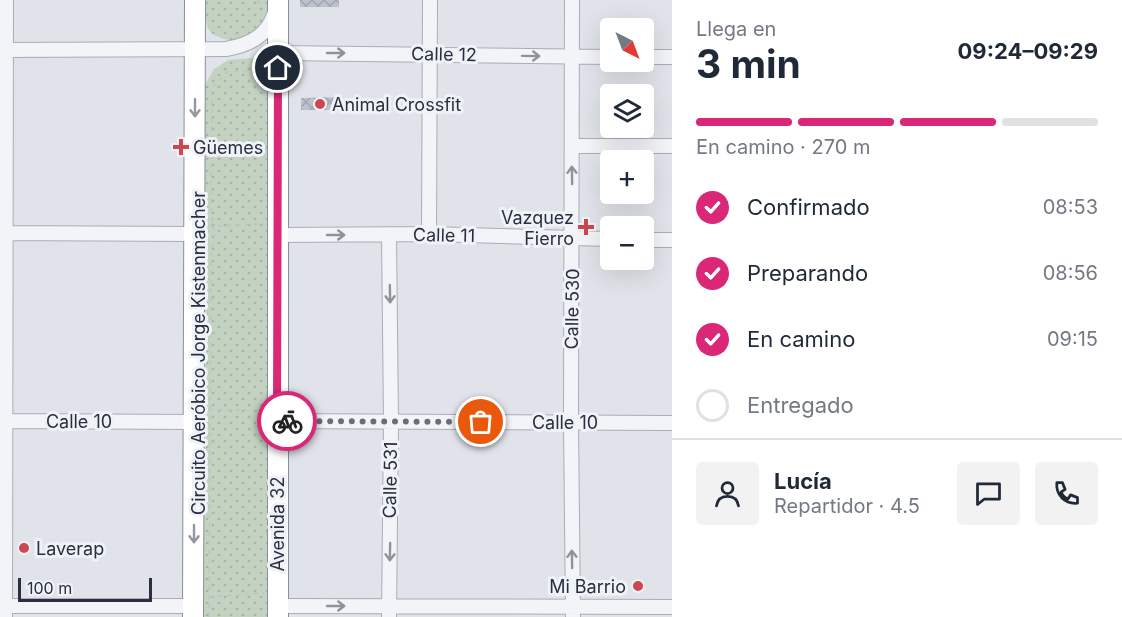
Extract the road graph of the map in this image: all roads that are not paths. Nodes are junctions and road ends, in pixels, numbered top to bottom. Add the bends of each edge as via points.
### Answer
1 (6, 0) edge
2 (195, 0) edge
3 (430, 0) edge
4 (572, 0) edge
5 (278, 2) edge
6 (3, 50) edge
7 (195, 50) junction
8 (278, 53) junction
9 (430, 54) junction
10 (571, 56) junction
11 (600, 57) edge
12 (654, 57) edge
13 (672, 57) edge
14 (572, 146) junction
15 (672, 146) edge
16 (201, 228) junction
17 (277, 229) junction
18 (3, 233) edge
19 (429, 234) junction
20 (389, 235) junction
21 (573, 238) junction
22 (600, 239) edge
23 (654, 240) edge
24 (672, 240) edge
25 (199, 414) junction
26 (277, 415) junction
27 (3, 421) edge
28 (391, 421) junction
29 (571, 422) junction
30 (672, 423) edge
31 (274, 605) edge
32 (668, 606) edge
33 (200, 607) edge
34 (3, 610) edge
35 (389, 611) edge
36 (573, 612) edge
37 (642, 617) edge

1 - 6 street
2 - 7 highway
3 - 9 street
4 - 10 street, Calle 530
5 - 7 street via 268,29 250,42 226,49
5 - 8 highway, Avenida 32
6 - 7 street
6 - 18 street
7 -> 16 highway
8 -> 9 street, Calle 12
8 - 17 highway, Avenida 32
9 -> 10 street, Calle 12
9 - 19 street
10 - 11 street, Calle 12
10 - 14 street, Calle 530
12 - 13 street
14 - 15 street
21 -> 14 street, Calle 530
16 - 18 street
16 - 25 highway
17 -> 20 street, Calle 11
17 - 26 highway, Avenida 32
18 - 27 street
19 - 20 street, Calle 11
19 - 21 street, Calle 11
20 -> 28 street, Calle 531
21 - 22 street, Calle 11
21 - 29 street, Calle 530
23 - 24 street
25 - 27 street, Calle 10
25 -> 33 highway
26 - 28 street, Calle 10
26 - 31 highway, Avenida 32
27 - 34 street
28 - 29 street, Calle 10
28 -> 35 street, Calle 531
29 - 30 street, Calle 10
36 -> 29 street, Calle 530
31 -> 35 street
32 - 36 street
32 - 37 street
33 - 34 street
35 - 36 street

